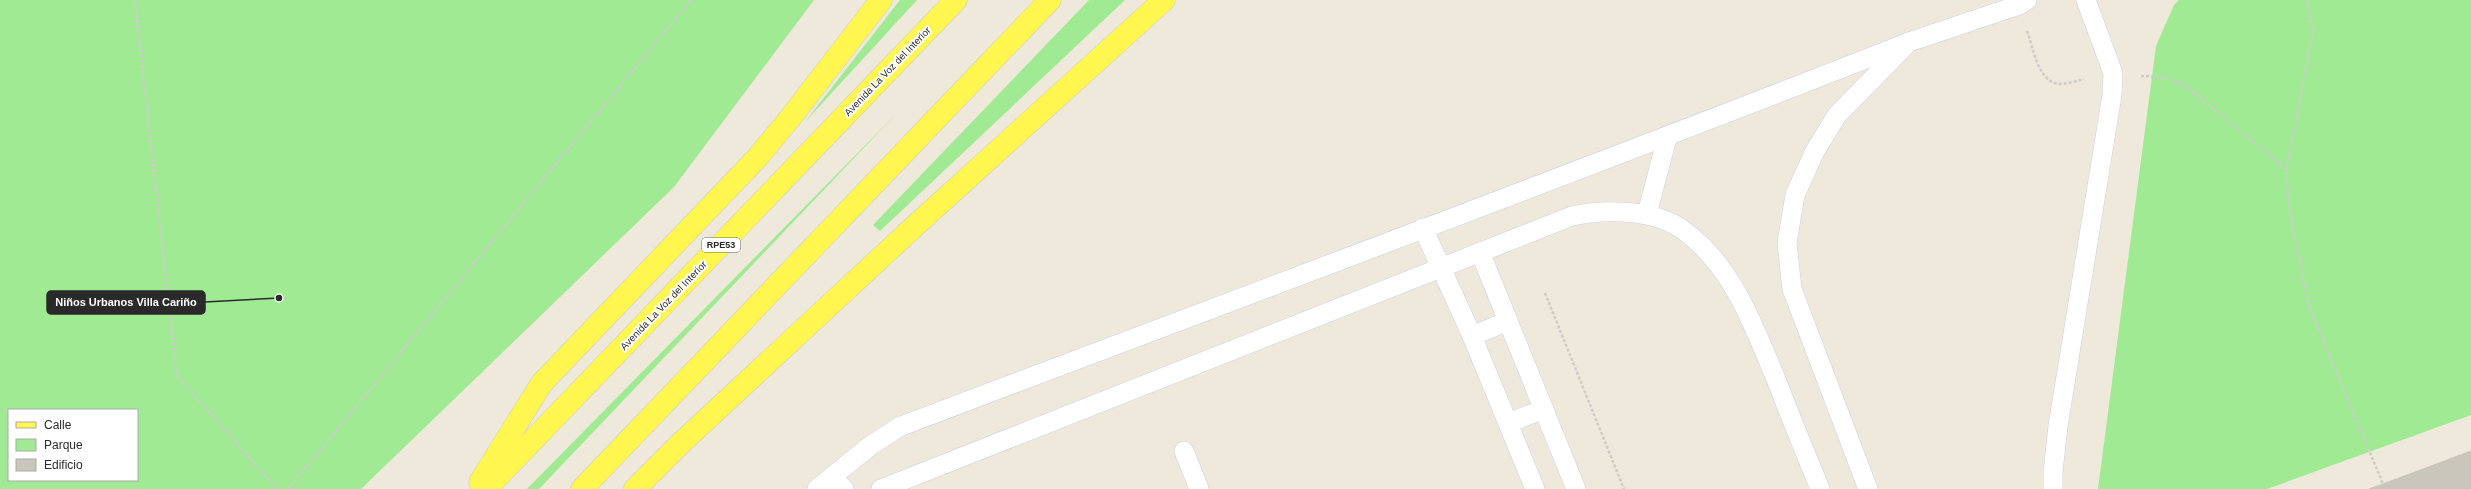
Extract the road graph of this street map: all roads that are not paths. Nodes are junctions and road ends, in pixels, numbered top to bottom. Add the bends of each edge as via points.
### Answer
1 (881, 0) edge
2 (956, 0) edge
3 (1050, 0) edge
4 (1164, 0) edge
5 (2027, 0) edge
6 (2086, 0) edge
7 (1910, 42) junction
8 (1667, 138) junction
9 (1647, 214) junction
10 (1423, 228) junction
11 (1480, 252) junction
12 (1442, 268) junction
13 (1508, 321) junction
14 (1472, 336) junction
15 (1544, 409) junction
16 (1508, 423) junction
17 (1184, 451) dead end
18 (838, 483) edge
19 (476, 489) edge
20 (486, 489) edge
21 (582, 489) edge
22 (635, 489) edge
23 (817, 489) edge
24 (881, 489) edge
25 (1199, 489) edge
26 (1535, 489) edge
27 (1576, 489) edge
28 (1820, 489) edge
29 (1868, 489) edge
30 (2053, 489) edge

1 - 19 main road via 757,158 542,384
2 - 20 main road, Avenida La Voz del Interior / RPE53
3 - 21 main road
4 - 22 main road via 917,224 681,443
5 - 7 lane via 2019,5
6 - 30 lane via 2113,74 2112,95 2058,426
7 - 8 lane
7 - 29 lane via 1838,115 1815,150 1795,195 1787,243 1792,289
8 - 9 lane
8 - 10 lane
9 - 11 lane via 1612,211 1578,215
9 - 28 lane via 1683,229 1719,264 1746,305
10 - 12 lane
10 - 18 lane via 899,427 870,446
11 - 12 lane
11 - 13 lane
12 - 14 lane
12 - 24 lane
13 - 14 lane
13 - 15 lane
14 - 16 lane
15 - 16 lane
15 - 27 lane
16 - 26 lane
17 - 25 lane
18 - 23 lane

